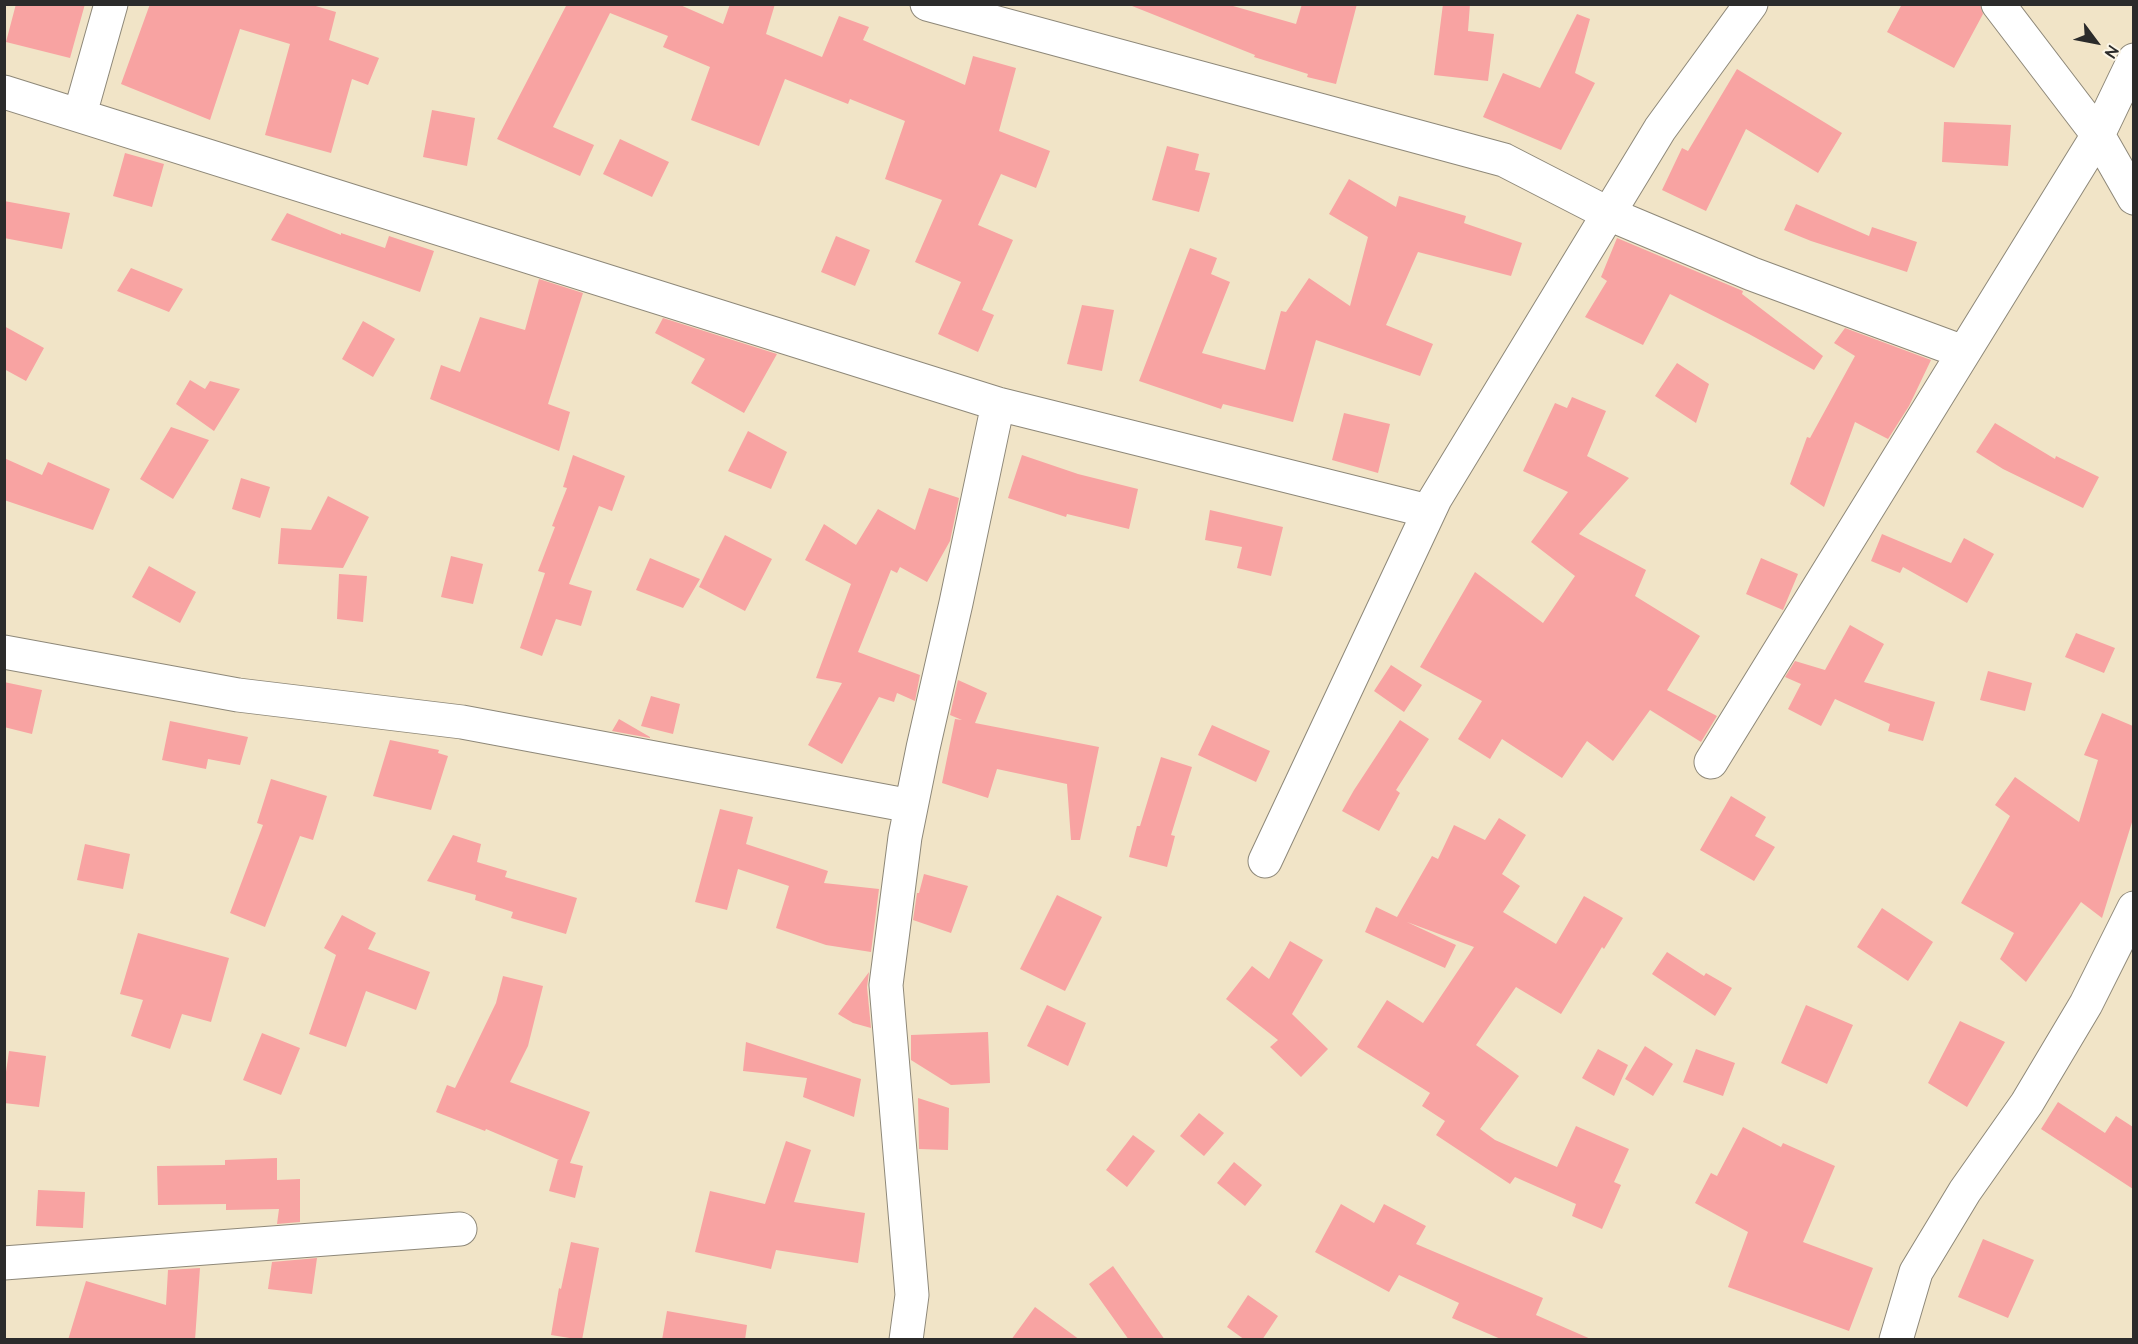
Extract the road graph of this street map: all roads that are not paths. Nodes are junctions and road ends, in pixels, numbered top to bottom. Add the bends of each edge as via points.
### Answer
1 (111, 4) edge
2 (927, 4) edge
3 (1751, 4) edge
4 (1998, 4) edge
5 (2133, 60) edge
6 (4, 92) edge
7 (80, 114) junction
8 (2098, 135) junction
9 (2133, 198) edge
10 (1608, 214) junction
11 (1963, 352) junction
12 (998, 404) junction
13 (1428, 511) junction
14 (4, 652) edge
15 (1711, 762) dead end
16 (911, 806) junction
17 (1265, 861) dead end
18 (2133, 908) edge
19 (460, 1229) dead end
20 (4, 1263) edge
21 (906, 1340) edge
22 (1896, 1340) edge

1 - 7 street
2 - 10 street via 1504,160
3 - 10 street via 1660,129
4 - 8 street
5 - 8 street
6 - 7 street
7 - 12 street
8 - 9 street
8 - 11 street
10 - 11 street via 1752,274
10 - 13 street
11 - 15 street
12 - 13 street
12 - 16 street
13 - 17 street
14 - 16 street via 238,695 462,722
16 - 21 street via 886,985 912,1295
18 - 22 street via 2086,1004 1916,1272
19 - 20 street

